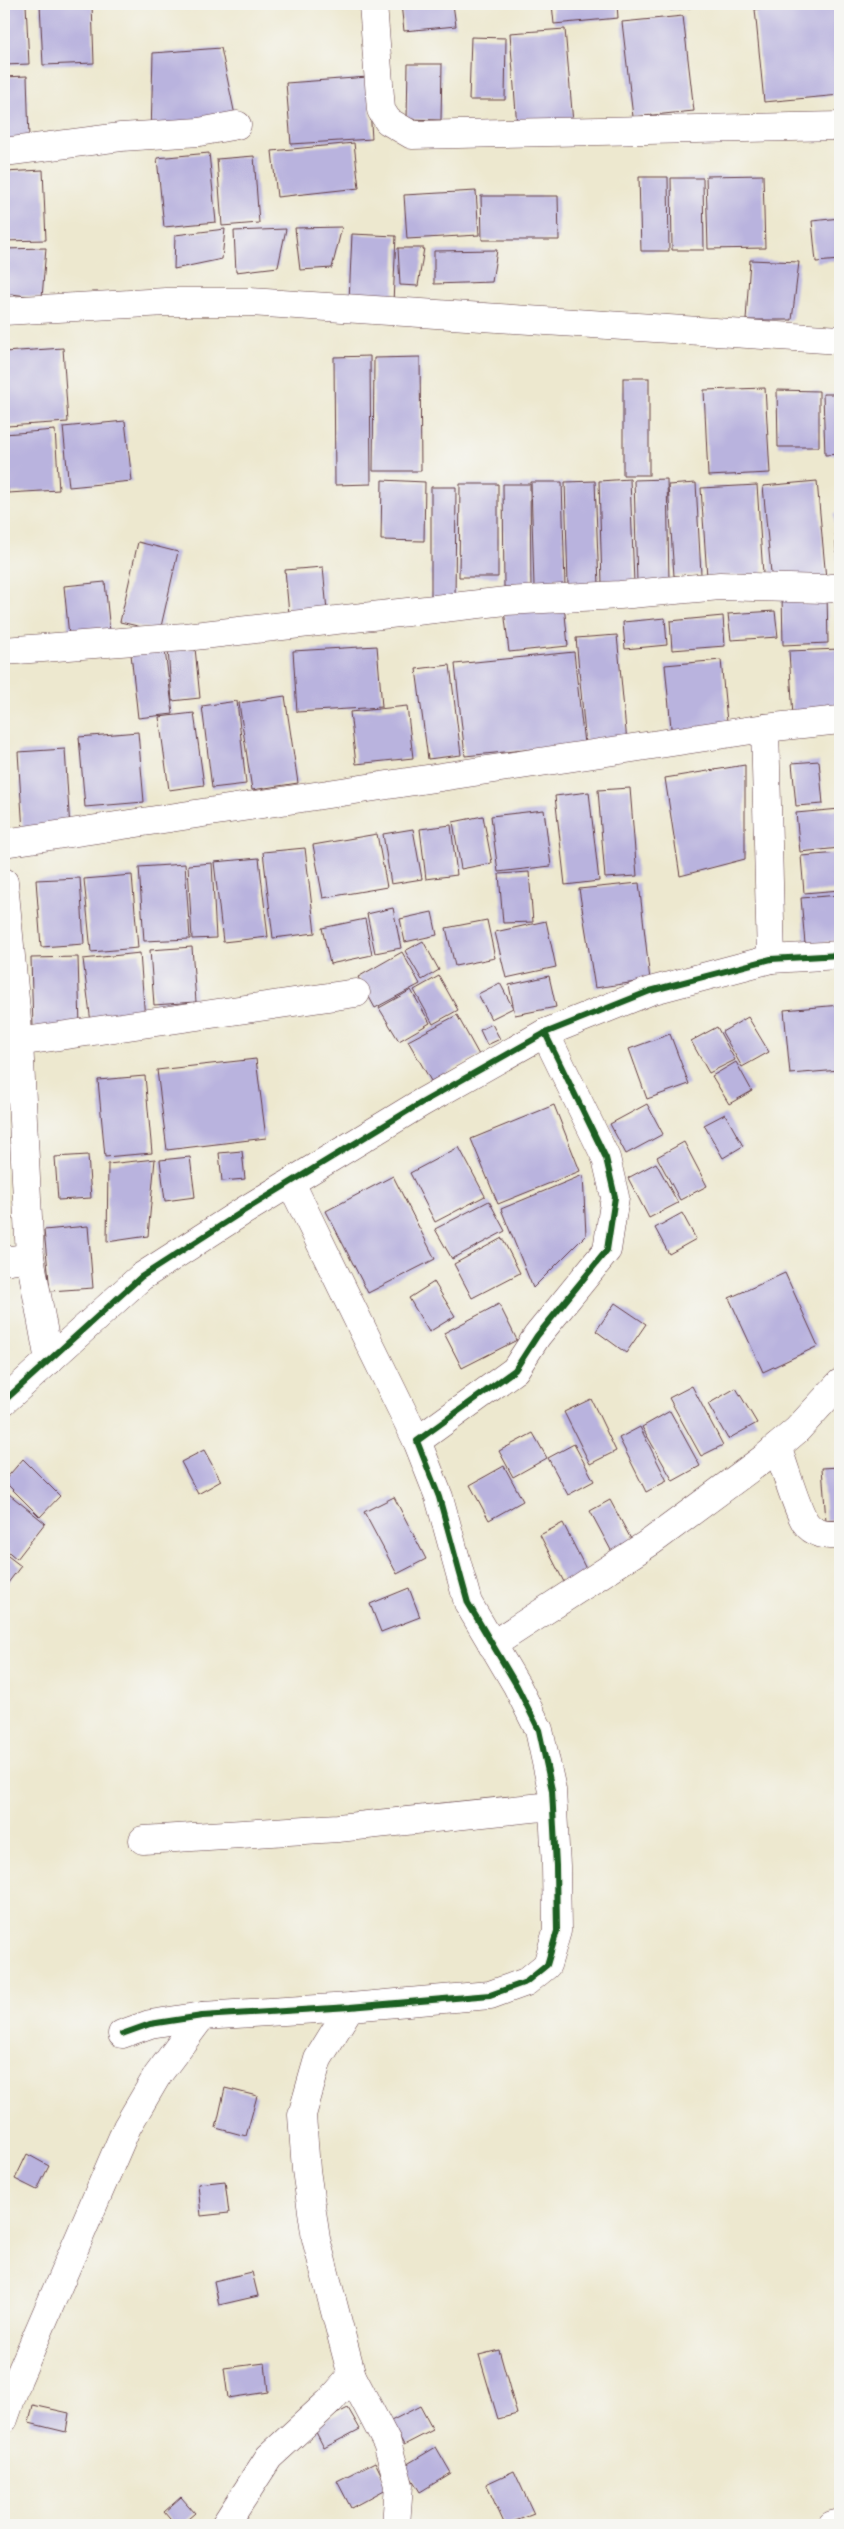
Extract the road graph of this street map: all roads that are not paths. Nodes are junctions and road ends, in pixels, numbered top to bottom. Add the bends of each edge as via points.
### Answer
1 (372, 4) edge
2 (237, 125) dead end
3 (840, 126) edge
4 (4, 152) edge
5 (4, 311) edge
6 (840, 340) edge
7 (840, 587) edge
8 (4, 651) edge
9 (840, 720) edge
10 (765, 728) junction
11 (4, 844) edge
12 (4, 882) edge
13 (840, 955) edge
14 (771, 959) junction
15 (356, 993) dead end
16 (545, 1033) junction
17 (11, 1043) edge
18 (291, 1183) junction
19 (30, 1257) junction
20 (4, 1261) edge
21 (49, 1360) junction
22 (840, 1383) edge
23 (4, 1401) edge
24 (417, 1441) junction
25 (778, 1447) junction
26 (840, 1534) edge
27 (492, 1645) junction
28 (552, 1806) junction
29 (143, 1840) dead end
30 (350, 2007) junction
31 (202, 2016) junction
32 (122, 2034) dead end
33 (352, 2376) junction
34 (11, 2377) edge
35 (4, 2419) edge
36 (840, 2523) edge
37 (225, 2525) edge
38 (396, 2525) edge
39 (832, 2525) edge

1 - 3 street via 381,110 388,121 412,135
2 - 4 street via 199,132 121,136
5 - 6 street via 166,302 250,302
7 - 8 street via 720,586 506,602 185,638
9 - 10 street
10 - 11 street
10 - 14 street
12 - 17 street
13 - 14 street
14 - 16 street via 650,991
15 - 17 street
16 - 18 street via 420,1103
16 - 24 street via 606,1158 615,1198 607,1250 537,1336 514,1370
17 - 19 street
18 - 21 street via 141,1277
18 - 24 street
19 - 20 street
19 - 21 street
21 - 23 street
22 - 25 street
24 - 27 street via 438,1497 468,1603
25 - 26 street via 806,1522 816,1532 831,1536
25 - 27 street via 652,1541
27 - 28 street via 539,1730
28 - 29 street via 338,1828
28 - 30 street via 557,1931 546,1964 526,1982 490,1995
30 - 31 street
30 - 33 street via 318,2059 302,2114 316,2240
31 - 32 street via 150,2024
31 - 34 street via 156,2076 127,2127
33 - 37 street via 330,2401 269,2457
33 - 38 street via 387,2443 399,2484
34 - 35 street
36 - 39 street

